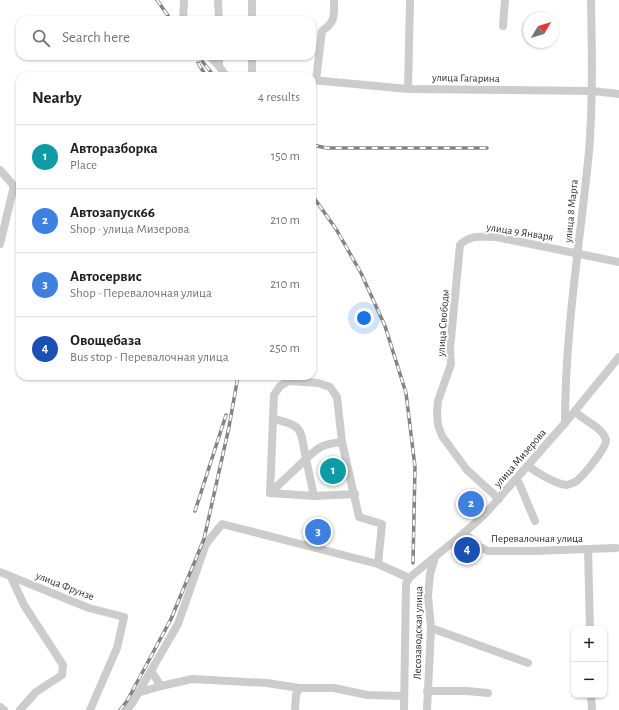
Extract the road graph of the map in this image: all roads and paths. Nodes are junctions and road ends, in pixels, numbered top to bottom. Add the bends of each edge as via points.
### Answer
1 (184, 0) edge
2 (218, 0) edge
3 (252, 0) edge
4 (334, 0) edge
5 (410, 0) edge
6 (505, 0) edge
7 (591, 0) edge
8 (183, 16) edge
9 (219, 16) edge
10 (252, 16) edge
11 (503, 26) dead end
12 (213, 60) edge
13 (219, 60) edge
14 (252, 60) edge
15 (219, 66) junction
16 (223, 72) edge
17 (252, 72) edge
18 (315, 72) edge
19 (316, 80) edge
20 (408, 88) junction
21 (593, 91) junction
22 (619, 94) edge
23 (0, 170) edge
24 (466, 239) joint
25 (0, 244) edge
26 (578, 254) junction
27 (619, 262) edge
28 (619, 357) edge
29 (575, 411) junction
30 (274, 419) junction
31 (565, 423) junction
32 (342, 442) junction
33 (306, 459) junction
34 (528, 466) junction
35 (516, 480) junction
36 (270, 493) junction
37 (355, 494) junction
38 (314, 496) junction
39 (499, 499) junction
40 (535, 521) dead end
41 (464, 533) junction
42 (616, 548) dead end
43 (588, 549) junction
44 (435, 557) junction
45 (378, 564) junction
46 (0, 572) edge
47 (11, 577) junction
48 (409, 578) junction
49 (590, 626) edge
50 (431, 628) junction
51 (528, 663) dead end
52 (151, 671) junction
53 (161, 686) junction
54 (299, 688) junction
55 (428, 691) junction
56 (137, 693) junction
57 (488, 693) dead end
58 (404, 696) junction
59 (592, 698) edge
60 (134, 706) edge
61 (0, 707) edge
62 (4, 710) edge
63 (20, 710) edge
64 (90, 710) edge
65 (127, 710) edge
66 (295, 710) edge
67 (404, 710) edge
68 (427, 710) edge
69 (592, 710) edge

1 - 8 street
2 - 9 street
3 - 10 street
4 - 18 street via 334,18 322,31
5 - 20 street
6 - 11 street
7 - 21 street, улица 8 Марта
12 - 15 street
13 - 15 street
14 - 17 street
15 - 16 street
19 - 20 street, улица Гагарина
20 - 21 street, улица Гагарина
21 - 22 street, улица Гагарина
21 - 26 street, улица 8 Марта
23 - 25 street via 14,186
24 - 26 street, улица 9 Января via 496,237
24 - 39 street, улица Свободы via 460,245 458,258 450,349 452,364 438,401 438,425 442,436 467,470
26 - 27 street, улица 9 Января
26 - 31 street, улица 8 Марта via 565,385
28 - 29 street, улица Мизерова
29 - 31 street, улица Мизерова
29 - 34 street via 606,439 606,445 589,468 575,482 567,485 558,483
30 - 32 street via 274,395 280,386 289,381 318,383 330,387 337,397
30 - 33 street via 297,426
30 - 36 street
31 - 34 street, улица Мизерова
32 - 33 street via 328,443 316,449
32 - 37 street
33 - 36 street
33 - 38 street
34 - 35 street, улица Мизерова
35 - 39 street, улица Мизерова
35 - 40 street
36 - 38 street
37 - 38 street
37 - 45 street via 359,517 382,524
39 - 41 street, улица Мизерова
41 - 43 street, Перевалочная улица via 488,551
41 - 44 street, улица Мизерова
42 - 43 street, Перевалочная улица
43 - 49 street
44 - 48 street, улица Мизерова
44 - 50 street, Лесозаводская улица via 428,596
45 - 48 street
45 - 52 street via 222,524 206,544 178,624
46 - 47 street, улица Фрунзе
47 - 63 street via 24,605 63,665 62,675 36,692
47 - 64 street, улица Фрунзе via 89,608 124,617 117,648
48 - 58 street, Лесозаводская улица via 406,584
50 - 51 street
50 - 55 street, Лесозаводская улица
52 - 53 street
52 - 56 street
53 - 54 street via 192,679 267,683
53 - 56 street
54 - 58 street via 334,688 367,695
54 - 66 street
55 - 57 street
55 - 68 street, Лесозаводская улица
56 - 60 street
58 - 67 street, Лесозаводская улица
59 - 69 street
60 - 65 street
61 - 62 street

